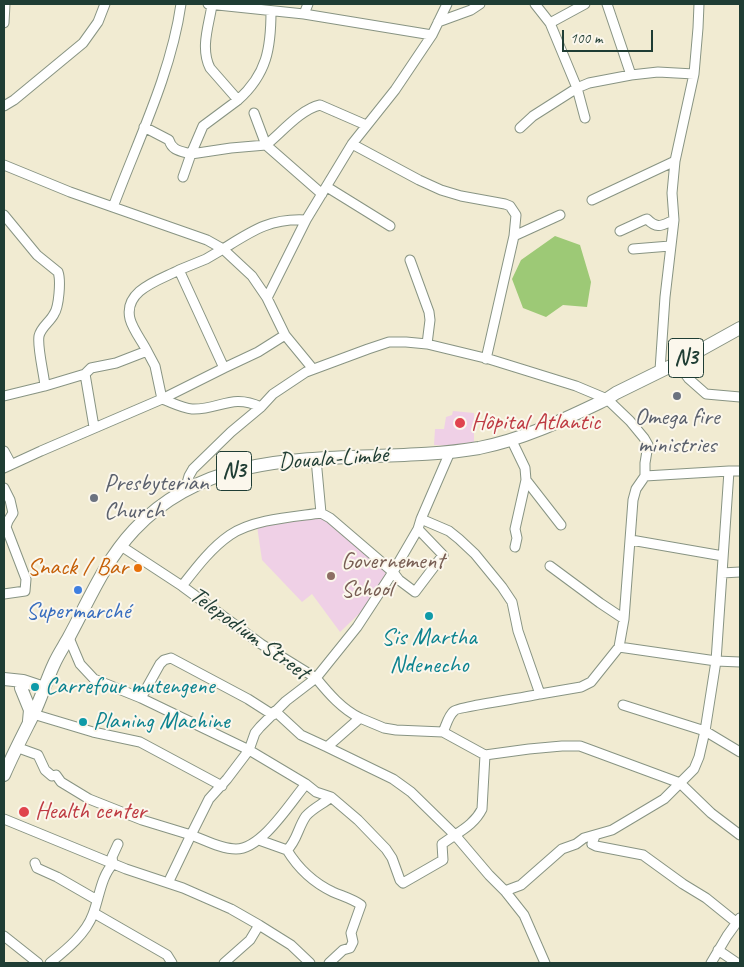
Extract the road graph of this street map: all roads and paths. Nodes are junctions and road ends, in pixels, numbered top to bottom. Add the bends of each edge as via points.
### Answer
1 (5, 4) edge
2 (105, 4) edge
3 (181, 4) edge
4 (210, 4) edge
5 (308, 4) edge
6 (447, 4) edge
7 (480, 4) edge
8 (536, 4) edge
9 (585, 4) edge
10 (607, 4) edge
11 (699, 4) edge
12 (271, 11) junction
13 (304, 14) junction
14 (438, 22) junction
15 (4, 23) edge
16 (550, 23) junction
17 (432, 35) junction
18 (630, 74) junction
19 (694, 74) junction
20 (577, 88) junction
21 (238, 100) junction
22 (4, 106) edge
23 (254, 113) dead end
24 (585, 118) dead end
25 (366, 125) junction
26 (144, 127) junction
27 (520, 128) dead end
28 (352, 144) junction
29 (266, 145) junction
30 (190, 154) junction
31 (675, 160) junction
32 (4, 165) edge
33 (183, 177) dead end
34 (324, 190) junction
35 (592, 200) dead end
36 (113, 207) junction
37 (560, 214) dead end
38 (4, 215) edge
39 (306, 220) junction
40 (674, 220) junction
41 (390, 226) dead end
42 (620, 231) dead end
43 (514, 236) junction
44 (670, 246) junction
45 (223, 248) junction
46 (633, 249) dead end
47 (410, 260) dead end
48 (179, 270) junction
49 (267, 298) junction
50 (740, 328) edge
51 (285, 335) junction
52 (427, 344) junction
53 (147, 351) junction
54 (486, 359) junction
55 (677, 363) junction
56 (224, 368) junction
57 (313, 369) junction
58 (660, 370) junction
59 (85, 374) junction
60 (45, 386) junction
61 (4, 396) edge
62 (611, 396) junction
63 (740, 397) edge
64 (162, 399) junction
65 (261, 408) junction
66 (94, 427) junction
67 (512, 441) junction
68 (4, 451) edge
69 (450, 452) junction
70 (316, 458) junction
71 (7, 466) edge
72 (729, 471) junction
73 (740, 471) edge
74 (645, 476) junction
75 (526, 480) junction
76 (4, 488) edge
77 (185, 490) junction
78 (321, 513) junction
79 (421, 518) junction
80 (561, 525) dead end
81 (418, 530) junction
82 (631, 540) junction
83 (121, 546) junction
84 (515, 547) dead end
85 (723, 556) junction
86 (550, 566) dead end
87 (393, 572) junction
88 (740, 572) edge
89 (722, 573) junction
90 (182, 586) junction
91 (4, 594) edge
92 (624, 618) junction
93 (69, 638) junction
94 (619, 647) junction
95 (716, 661) junction
96 (740, 662) edge
97 (54, 664) junction
98 (316, 678) junction
99 (5, 679) edge
100 (22, 684) junction
101 (42, 692) junction
102 (540, 694) junction
103 (140, 698) junction
104 (623, 705) dead end
105 (274, 713) junction
106 (31, 718) junction
107 (360, 718) junction
108 (705, 731) junction
109 (444, 732) junction
110 (327, 746) junction
111 (16, 747) junction
112 (249, 750) junction
113 (740, 752) edge
114 (485, 755) junction
115 (4, 775) edge
116 (680, 783) junction
117 (306, 784) junction
118 (222, 786) junction
119 (331, 797) junction
120 (4, 819) edge
121 (191, 835) junction
122 (455, 835) junction
123 (740, 835) edge
124 (595, 836) junction
125 (259, 840) junction
126 (118, 844) dead end
127 (287, 850) junction
128 (35, 863) dead end
129 (113, 864) junction
130 (168, 883) junction
131 (506, 891) junction
132 (97, 900) junction
133 (94, 913) junction
134 (738, 920) edge
135 (259, 925) junction
136 (4, 936) edge
137 (718, 950) junction
138 (38, 963) edge
139 (50, 963) edge
140 (172, 963) edge
141 (224, 963) edge
142 (310, 963) edge
143 (329, 963) edge
144 (545, 963) edge
145 (711, 963) edge
146 (737, 963) edge

1 - 15 street
2 - 22 street via 98,22 83,43
3 - 26 street via 177,30
4 - 12 street
4 - 21 street via 207,62
5 - 13 street
6 - 14 street
7 - 14 street
8 - 16 street
9 - 16 street
10 - 18 street
11 - 19 street
12 - 13 street
12 - 21 street via 271,39 259,76
13 - 17 street
14 - 17 street
16 - 20 street
17 - 25 street via 395,90
18 - 19 street
18 - 20 street
19 - 31 street
20 - 24 street
20 - 27 street
21 - 30 street via 203,126
23 - 29 street
25 - 28 street
25 - 29 street via 320,105 313,106
26 - 30 street via 169,140 173,148
26 - 36 street
28 - 34 street
28 - 43 street via 441,190 510,206 516,215
29 - 30 street
29 - 34 street
30 - 33 street
31 - 35 street
31 - 40 street
32 - 36 street
34 - 39 street
34 - 41 street
36 - 45 street
37 - 43 street
38 - 60 street via 37,255 60,275 57,308 39,339
39 - 45 street via 290,219 263,225
39 - 49 street
40 - 42 street via 658,226 644,220
40 - 44 street
43 - 54 street
44 - 46 street
44 - 58 street
45 - 48 street
45 - 49 street via 252,276
47 - 52 street via 429,312
48 - 53 street via 143,287 132,303 130,319
48 - 56 street
49 - 51 street
50 - 55 highway, Douala-Limbé / N3
51 - 56 street
51 - 57 street
52 - 54 street
52 - 57 street via 389,342
53 - 59 street via 91,368
53 - 64 street via 155,366
54 - 62 street
55 - 58 highway, Douala-Limbé / N3
55 - 63 street via 688,379 706,394
56 - 64 street
57 - 65 street via 273,394
58 - 62 highway, Douala-Limbé / N3
59 - 60 street
59 - 66 street
60 - 61 street
62 - 67 highway, Douala-Limbé / N3
62 - 74 street via 648,445
64 - 65 street via 191,409 234,401 252,403
64 - 66 street
65 - 77 street via 193,468
66 - 71 street
67 - 69 highway, Douala-Limbé / N3
67 - 75 street via 525,468
68 - 71 street
69 - 70 highway, Douala-Limbé / N3
69 - 79 street
70 - 77 highway, Douala-Limbé / N3 via 260,464 220,475
70 - 78 street
72 - 73 street
72 - 74 street
72 - 85 street
74 - 82 street via 633,500
75 - 80 street
75 - 84 street via 515,528
76 - 91 street via 13,513 6,526 26,579 25,591
77 - 83 highway, Douala-Limbé / N3 via 134,529
78 - 87 street
78 - 90 street via 244,528 230,535
79 - 81 street
79 - 102 street via 459,539 502,586 512,602 518,631
81 - 87 street
81 - 87 street via 443,557 415,592
82 - 85 street
82 - 92 street
83 - 90 street, Telepodium Street
83 - 93 highway, Douala-Limbé / N3 via 97,581
85 - 89 street
86 - 92 street
87 - 98 street via 357,627
88 - 89 street
89 - 95 street
90 - 98 street, Telepodium Street via 261,644
92 - 94 street
93 - 97 highway, Douala-Limbé / N3
93 - 103 street via 80,664 94,679
94 - 95 street
94 - 102 street via 592,682 582,687
95 - 96 street
95 - 108 street
97 - 100 highway
97 - 101 highway, Douala-Limbé / N3
98 - 105 street, Telepodium Street
98 - 107 street via 350,713
99 - 100 highway
100 - 101 highway
100 - 106 highway
101 - 106 highway, Douala-Limbé / N3
102 - 109 street via 457,708 451,713
103 - 105 street via 160,664 172,658
103 - 112 street
104 - 108 street
105 - 110 street via 302,735
105 - 112 street, Telepodium Street via 255,734
106 - 111 highway, Douala-Limbé / N3
106 - 118 street via 140,742
107 - 109 street via 396,730
107 - 110 street
108 - 113 street
108 - 116 street via 697,764
109 - 114 street
110 - 122 street via 393,779 425,804
111 - 115 highway, Douala-Limbé / N3
111 - 121 street via 38,755 45,770 89,799
112 - 117 street
112 - 118 street, Telepodium Street
114 - 116 street via 580,746
114 - 122 street via 482,809 469,825
116 - 123 street
116 - 124 street via 653,806
117 - 119 street
117 - 125 street
118 - 121 street, Telepodium Street via 209,800
119 - 122 street via 386,849 403,883 443,860 442,844
119 - 127 street via 305,817
120 - 129 street
121 - 125 street via 225,848 237,849 249,847
121 - 130 street, Telepodium Street
122 - 131 street
124 - 131 street via 562,849 521,885
124 - 134 street via 592,844 643,855
125 - 127 street
126 - 129 street via 112,857
127 - 143 street via 302,870 318,883 361,905 351,933 353,942 350,948
128 - 132 street via 37,868
129 - 130 street
129 - 132 street
130 - 135 street via 231,909
131 - 144 street via 524,916
132 - 133 street
133 - 139 street via 80,935
133 - 140 street via 167,955
134 - 137 street
135 - 141 street via 250,940
135 - 142 street via 291,945
136 - 138 street
137 - 145 street
137 - 146 street

